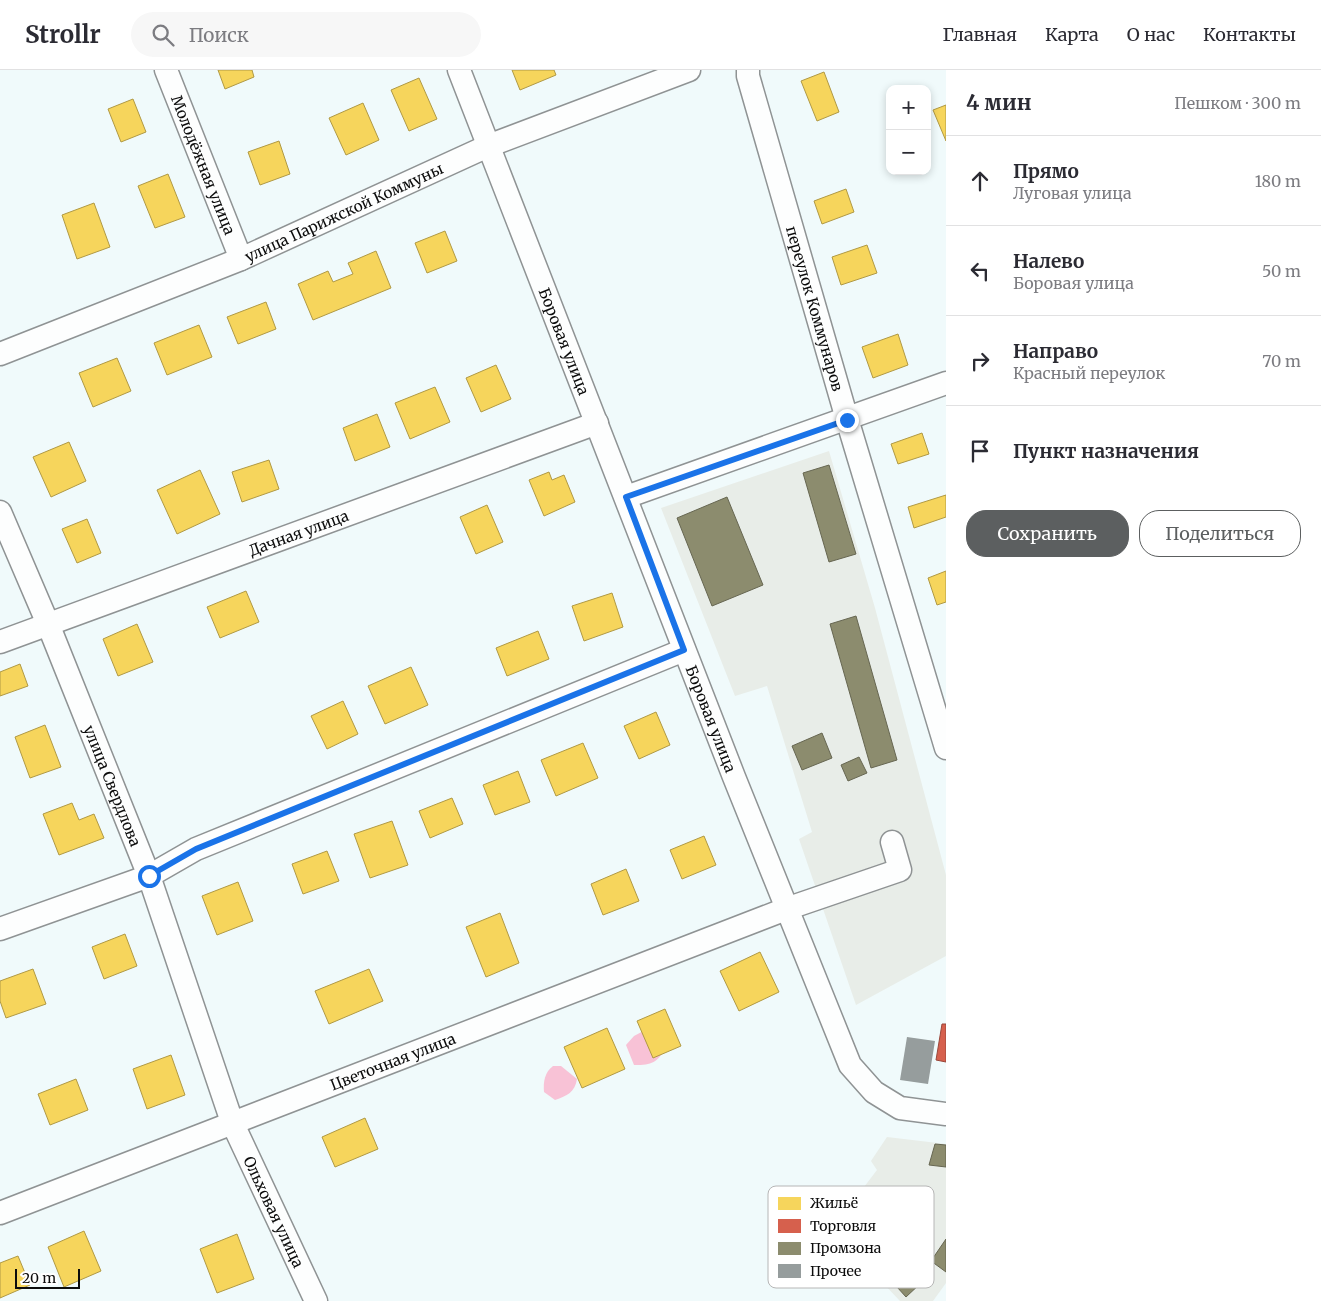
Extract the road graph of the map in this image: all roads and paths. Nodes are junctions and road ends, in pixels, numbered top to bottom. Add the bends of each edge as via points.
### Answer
1 (166, 70) edge
2 (459, 70) edge
3 (689, 70) edge
4 (748, 70) edge
5 (488, 146) junction
6 (241, 260) junction
7 (0, 354) edge
8 (946, 383) edge
9 (847, 420) junction
10 (597, 424) junction
11 (626, 497) junction
12 (0, 512) edge
13 (48, 624) junction
14 (0, 642) edge
15 (684, 650) junction
16 (946, 748) edge
17 (892, 842) dead end
18 (149, 876) junction
19 (786, 908) junction
20 (0, 929) edge
21 (946, 1114) edge
22 (232, 1122) junction
23 (0, 1213) edge
24 (316, 1301) edge

1 - 6 street, Молодёжная улица
2 - 5 street, Боровая улица
3 - 5 street, улица Парижской Коммуны
4 - 9 street, переулок Коммунаров
5 - 6 street, улица Парижской Коммуны
5 - 10 street, Боровая улица
6 - 7 street, улица Парижской Коммуны
8 - 9 street
9 - 11 street
9 - 16 street, переулок Коммунаров
10 - 11 street, Боровая улица
10 - 13 street, Дачная улица
11 - 15 street, Боровая улица
12 - 13 street, улица Свердлова
13 - 14 street, Дачная улица
13 - 18 street, улица Свердлова
15 - 18 street via 196,849
15 - 19 street, Боровая улица
17 - 19 street, Цветочная улица via 900,870
18 - 20 street
18 - 22 street, улица Свердлова
19 - 21 street, Боровая улица via 850,1065 874,1092 900,1108
19 - 22 street, Цветочная улица
22 - 23 street, Цветочная улица
22 - 24 street, Ольховая улица

